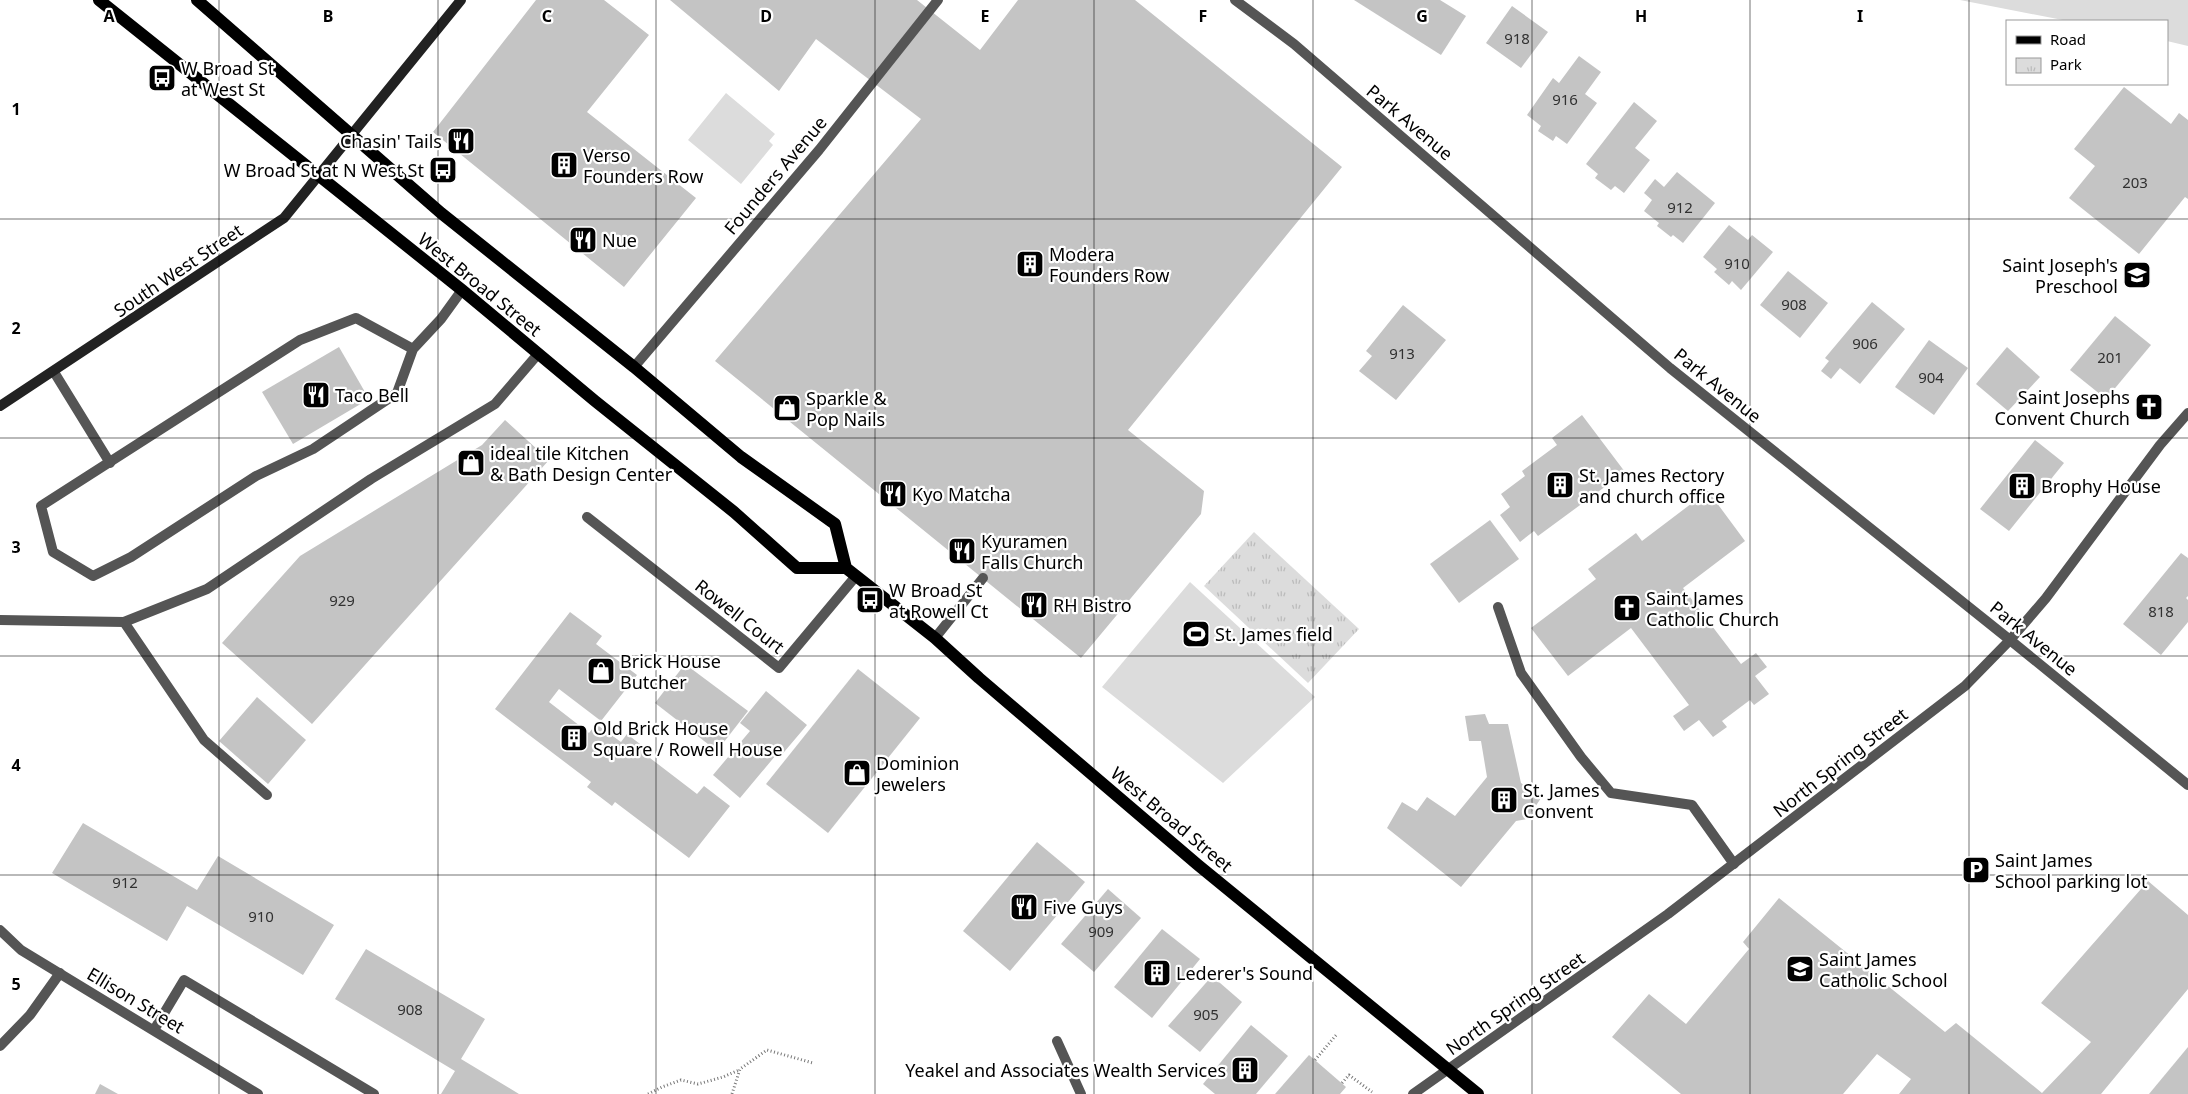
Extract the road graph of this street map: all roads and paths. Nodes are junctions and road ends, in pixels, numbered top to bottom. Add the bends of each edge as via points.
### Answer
1 (99, 0) edge
2 (197, 0) edge
3 (461, 0) edge
4 (938, 0) edge
5 (1235, 0) edge
6 (353, 136) junction
7 (319, 178) junction
8 (462, 290) junction
9 (414, 349) junction
10 (538, 354) junction
11 (634, 367) junction
12 (54, 372) junction
13 (0, 406) edge
14 (2188, 413) edge
15 (110, 462) junction
16 (587, 517) dead end
17 (851, 572) junction
18 (983, 578) dead end
19 (1498, 607) dead end
20 (0, 620) edge
21 (124, 622) junction
22 (934, 638) junction
23 (2010, 640) junction
24 (2188, 786) edge
25 (267, 795) dead end
26 (1734, 864) junction
27 (0, 930) edge
28 (60, 973) junction
29 (154, 1030) junction
30 (1337, 1034) dead end
31 (1057, 1040) dead end
32 (0, 1046) edge
33 (1315, 1060) dead end
34 (813, 1063) dead end
35 (740, 1069) junction
36 (1449, 1070) junction
37 (1342, 1083) dead end
38 (1372, 1092) dead end
39 (258, 1094) edge
40 (374, 1094) edge
41 (648, 1094) edge
42 (732, 1094) edge
43 (1081, 1094) edge
44 (1413, 1094) edge
45 (1478, 1094) edge

1 - 7 main road, West Broad Street
2 - 6 main road, West Broad Street
3 - 6 main road, South West Street
4 - 11 street, Founders Avenue via 819,150
5 - 23 street, Park Avenue via 1294,44 1670,368
6 - 7 main road, South West Street
6 - 11 main road, West Broad Street via 434,206
7 - 8 main road, West Broad Street
7 - 12 main road, South West Street via 284,218
8 - 9 street
8 - 10 main road, West Broad Street
9 - 15 street via 356,318 300,340
9 - 15 street via 397,393 313,449 243,484 131,557 93,576 53,552 41,506
10 - 17 main road, West Broad Street via 734,512 797,568
10 - 21 street via 495,404 372,479 207,589
11 - 17 main road, West Broad Street via 741,457 835,524
12 - 13 main road, South West Street
12 - 15 street
14 - 23 street, North Spring Street
16 - 17 street, Rowell Court via 779,668
17 - 22 main road, West Broad Street
18 - 22 street
19 - 26 street via 1521,672 1581,757 1611,793 1692,805
20 - 21 street
21 - 25 street via 204,740
22 - 36 main road, West Broad Street via 1191,859
23 - 24 street, Park Avenue
23 - 26 street, North Spring Street via 1964,686
26 - 36 street, North Spring Street
27 - 28 street, Ellison Street via 21,950
28 - 29 street, Ellison Street
28 - 32 street via 30,1015
29 - 39 street, Ellison Street
29 - 40 street via 184,980
30 - 33 path
31 - 43 street
34 - 35 path via 767,1050
35 - 41 path via 698,1084 681,1080
35 - 42 path
36 - 44 street, North Spring Street
36 - 45 main road, West Broad Street
37 - 38 path via 1350,1075

